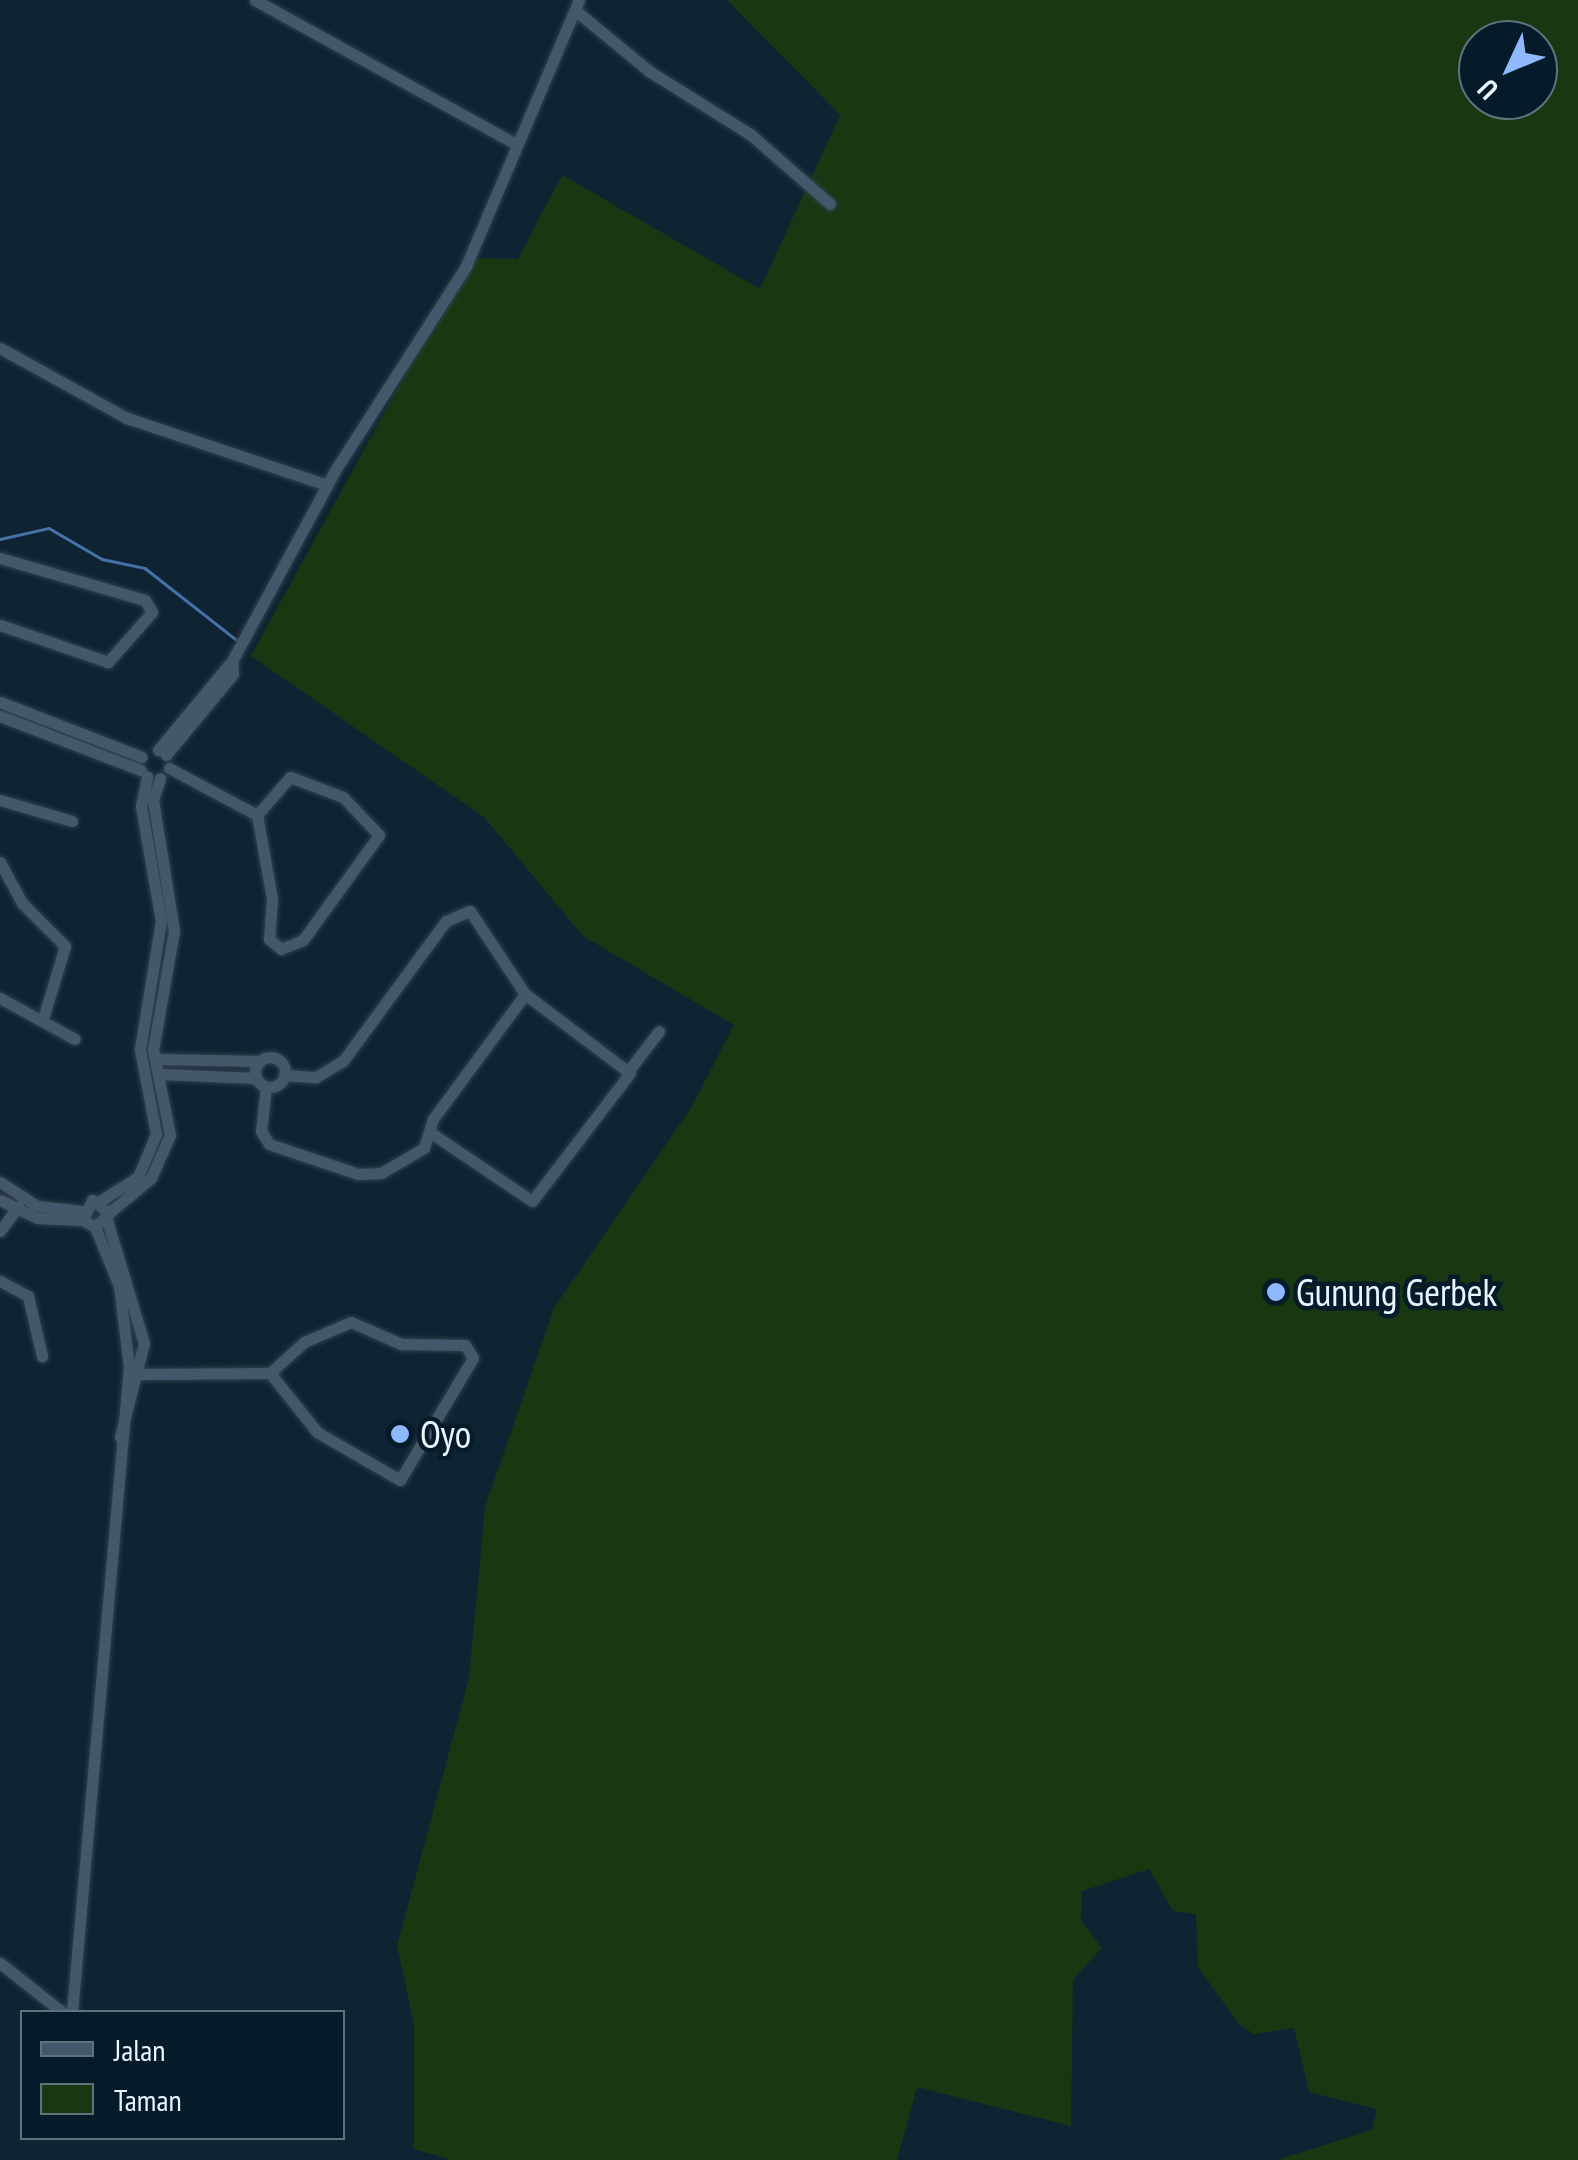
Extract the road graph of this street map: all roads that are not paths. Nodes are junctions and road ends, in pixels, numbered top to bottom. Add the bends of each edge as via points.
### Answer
1 (254, 0) edge
2 (577, 5) edge
3 (512, 142) junction
4 (830, 204) dead end
5 (0, 348) edge
6 (330, 480) junction
7 (0, 558) edge
8 (0, 625) edge
9 (0, 702) edge
10 (0, 716) edge
11 (155, 765) junction
12 (0, 800) edge
13 (257, 814) junction
14 (72, 821) dead end
15 (0, 862) edge
16 (526, 994) junction
17 (0, 998) edge
18 (43, 1019) junction
19 (659, 1031) dead end
20 (75, 1038) dead end
21 (155, 1060) junction
22 (260, 1061) junction
23 (630, 1070) junction
24 (158, 1074) junction
25 (284, 1076) junction
26 (261, 1082) junction
27 (164, 1124) junction
28 (434, 1135) junction
29 (0, 1182) edge
30 (0, 1200) edge
31 (100, 1201) junction
32 (19, 1204) junction
33 (82, 1216) junction
34 (108, 1216) junction
35 (95, 1228) junction
36 (0, 1231) edge
37 (0, 1281) edge
38 (125, 1284) junction
39 (42, 1356) dead end
40 (270, 1373) junction
41 (142, 1374) junction
42 (125, 1417) junction
43 (0, 1962) edge
44 (60, 2010) edge
45 (72, 2010) edge

1 - 3 street
2 - 3 street
2 - 4 street via 649,71 750,134
3 - 6 street via 458,279
5 - 6 street via 127,418
6 - 11 street via 234,658
7 - 8 street via 144,600 152,612 108,662
9 - 11 street
10 - 11 street
11 - 13 street
11 - 21 street via 153,800 174,930
11 - 27 street via 141,806 161,920 140,1049
12 - 14 street
13 - 13 street via 272,899 269,939 289,948 380,835 343,797 290,777
15 - 18 street via 22,904 64,946
16 - 23 street
16 - 25 street via 474,916 458,912 343,1060 316,1077
16 - 28 street via 433,1120
17 - 18 street
18 - 20 street
19 - 23 street
21 - 22 street
21 - 24 street
22 - 25 street via 277,1060
22 - 26 street
23 - 28 street via 532,1201
24 - 26 street
24 - 27 street
25 - 26 street
26 - 28 street via 265,1141 358,1174 407,1162
27 - 31 street via 138,1177
27 - 34 street via 152,1178
29 - 32 street
30 - 32 street
31 - 33 street
31 - 34 street
32 - 33 street
32 - 36 street
33 - 35 street
34 - 35 street
34 - 38 street
35 - 38 street
37 - 39 street via 28,1296
38 - 41 street
38 - 42 street
40 - 40 street via 304,1342 350,1322 401,1344 465,1345 472,1363 409,1472 393,1479 330,1442
40 - 41 street
41 - 42 street
42 - 45 street
43 - 44 street

